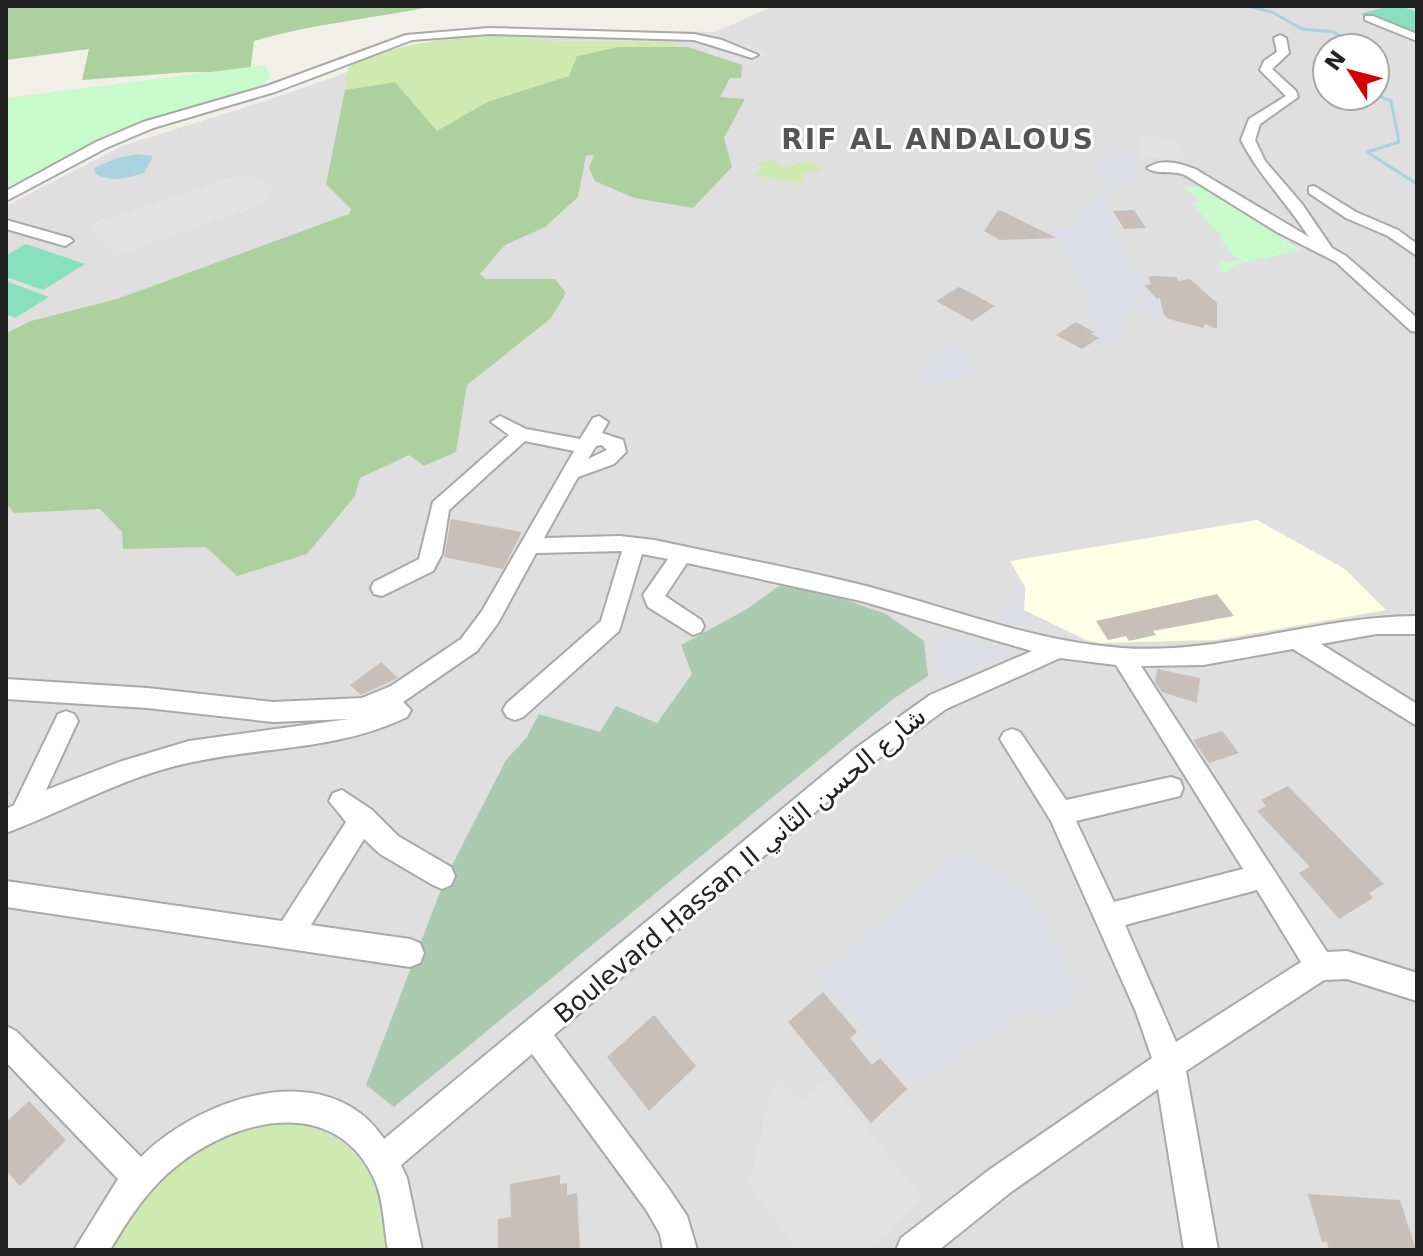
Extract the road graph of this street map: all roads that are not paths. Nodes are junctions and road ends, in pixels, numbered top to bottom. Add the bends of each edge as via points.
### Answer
1 (1369, 18) dead end
2 (1280, 38) dead end
3 (1417, 38) edge
4 (752, 55) dead end
5 (1154, 168) dead end
6 (1314, 190) dead end
7 (6, 197) edge
8 (6, 224) edge
9 (65, 241) dead end
10 (1326, 251) junction
11 (1417, 251) edge
12 (1417, 327) edge
13 (500, 422) dead end
14 (599, 422) dead end
15 (521, 434) junction
16 (588, 444) junction
17 (573, 472) junction
18 (634, 545) junction
19 (531, 546) junction
20 (681, 555) junction
21 (382, 588) dead end
22 (1417, 625) edge
23 (693, 626) dead end
24 (1297, 640) junction
25 (469, 645) junction
26 (1058, 649) junction
27 (1123, 657) junction
28 (6, 689) edge
29 (515, 710) dead end
30 (1417, 716) edge
31 (66, 721) dead end
32 (1012, 739) dead end
33 (1171, 788) dead end
34 (342, 801) dead end
35 (1060, 813) junction
36 (14, 817) edge
37 (363, 818) junction
38 (442, 876) dead end
39 (1263, 876) junction
40 (6, 894) edge
41 (1107, 917) junction
42 (289, 935) junction
43 (410, 953) dead end
44 (1320, 966) junction
45 (1417, 987) edge
46 (535, 1034) junction
47 (6, 1041) edge
48 (1170, 1065) junction
49 (384, 1159) junction
50 (139, 1178) junction
51 (91, 1250) edge
52 (405, 1250) edge
53 (680, 1250) edge
54 (913, 1250) edge
55 (1201, 1250) edge

1 - 3 street
2 - 10 street via 1283,53 1266,70 1292,97 1254,122 1248,140
4 - 7 street via 694,37 489,31 410,37 271,89 139,128
5 - 10 street via 1174,166 1190,172
6 - 11 street
8 - 9 street
10 - 12 street
13 - 15 street
14 - 16 street
15 - 16 street
15 - 21 street via 440,507 426,565
16 - 17 street
16 - 17 street via 609,439 617,452
17 - 19 street
18 - 19 street
18 - 20 street
18 - 29 street via 611,625
19 - 25 street
20 - 23 street via 654,595
20 - 26 street via 861,593
22 - 24 street via 1376,625
24 - 27 street via 1203,656
24 - 30 street
25 - 28 street via 383,702 345,711 273,712
25 - 36 street via 437,683 394,713 368,723 189,752 80,788
26 - 27 street
26 - 46 street, Boulevard Hassan II شارع الحسن الثاني via 938,702 907,722
27 - 39 street
31 - 36 street
32 - 35 street
33 - 35 street
34 - 37 street
35 - 41 street
37 - 38 street via 389,845
37 - 42 street
39 - 41 street
39 - 44 street
40 - 42 street
41 - 48 street
42 - 43 street
44 - 45 street via 1347,965
44 - 48 street
46 - 49 street, Boulevard Hassan II شارع الحسن الثاني
46 - 53 street via 658,1200 675,1228
47 - 50 street
48 - 54 street via 1093,1114
48 - 55 street
49 - 50 street via 348,1122 323,1110 263,1106 199,1129
49 - 52 street via 403,1216
50 - 51 street

